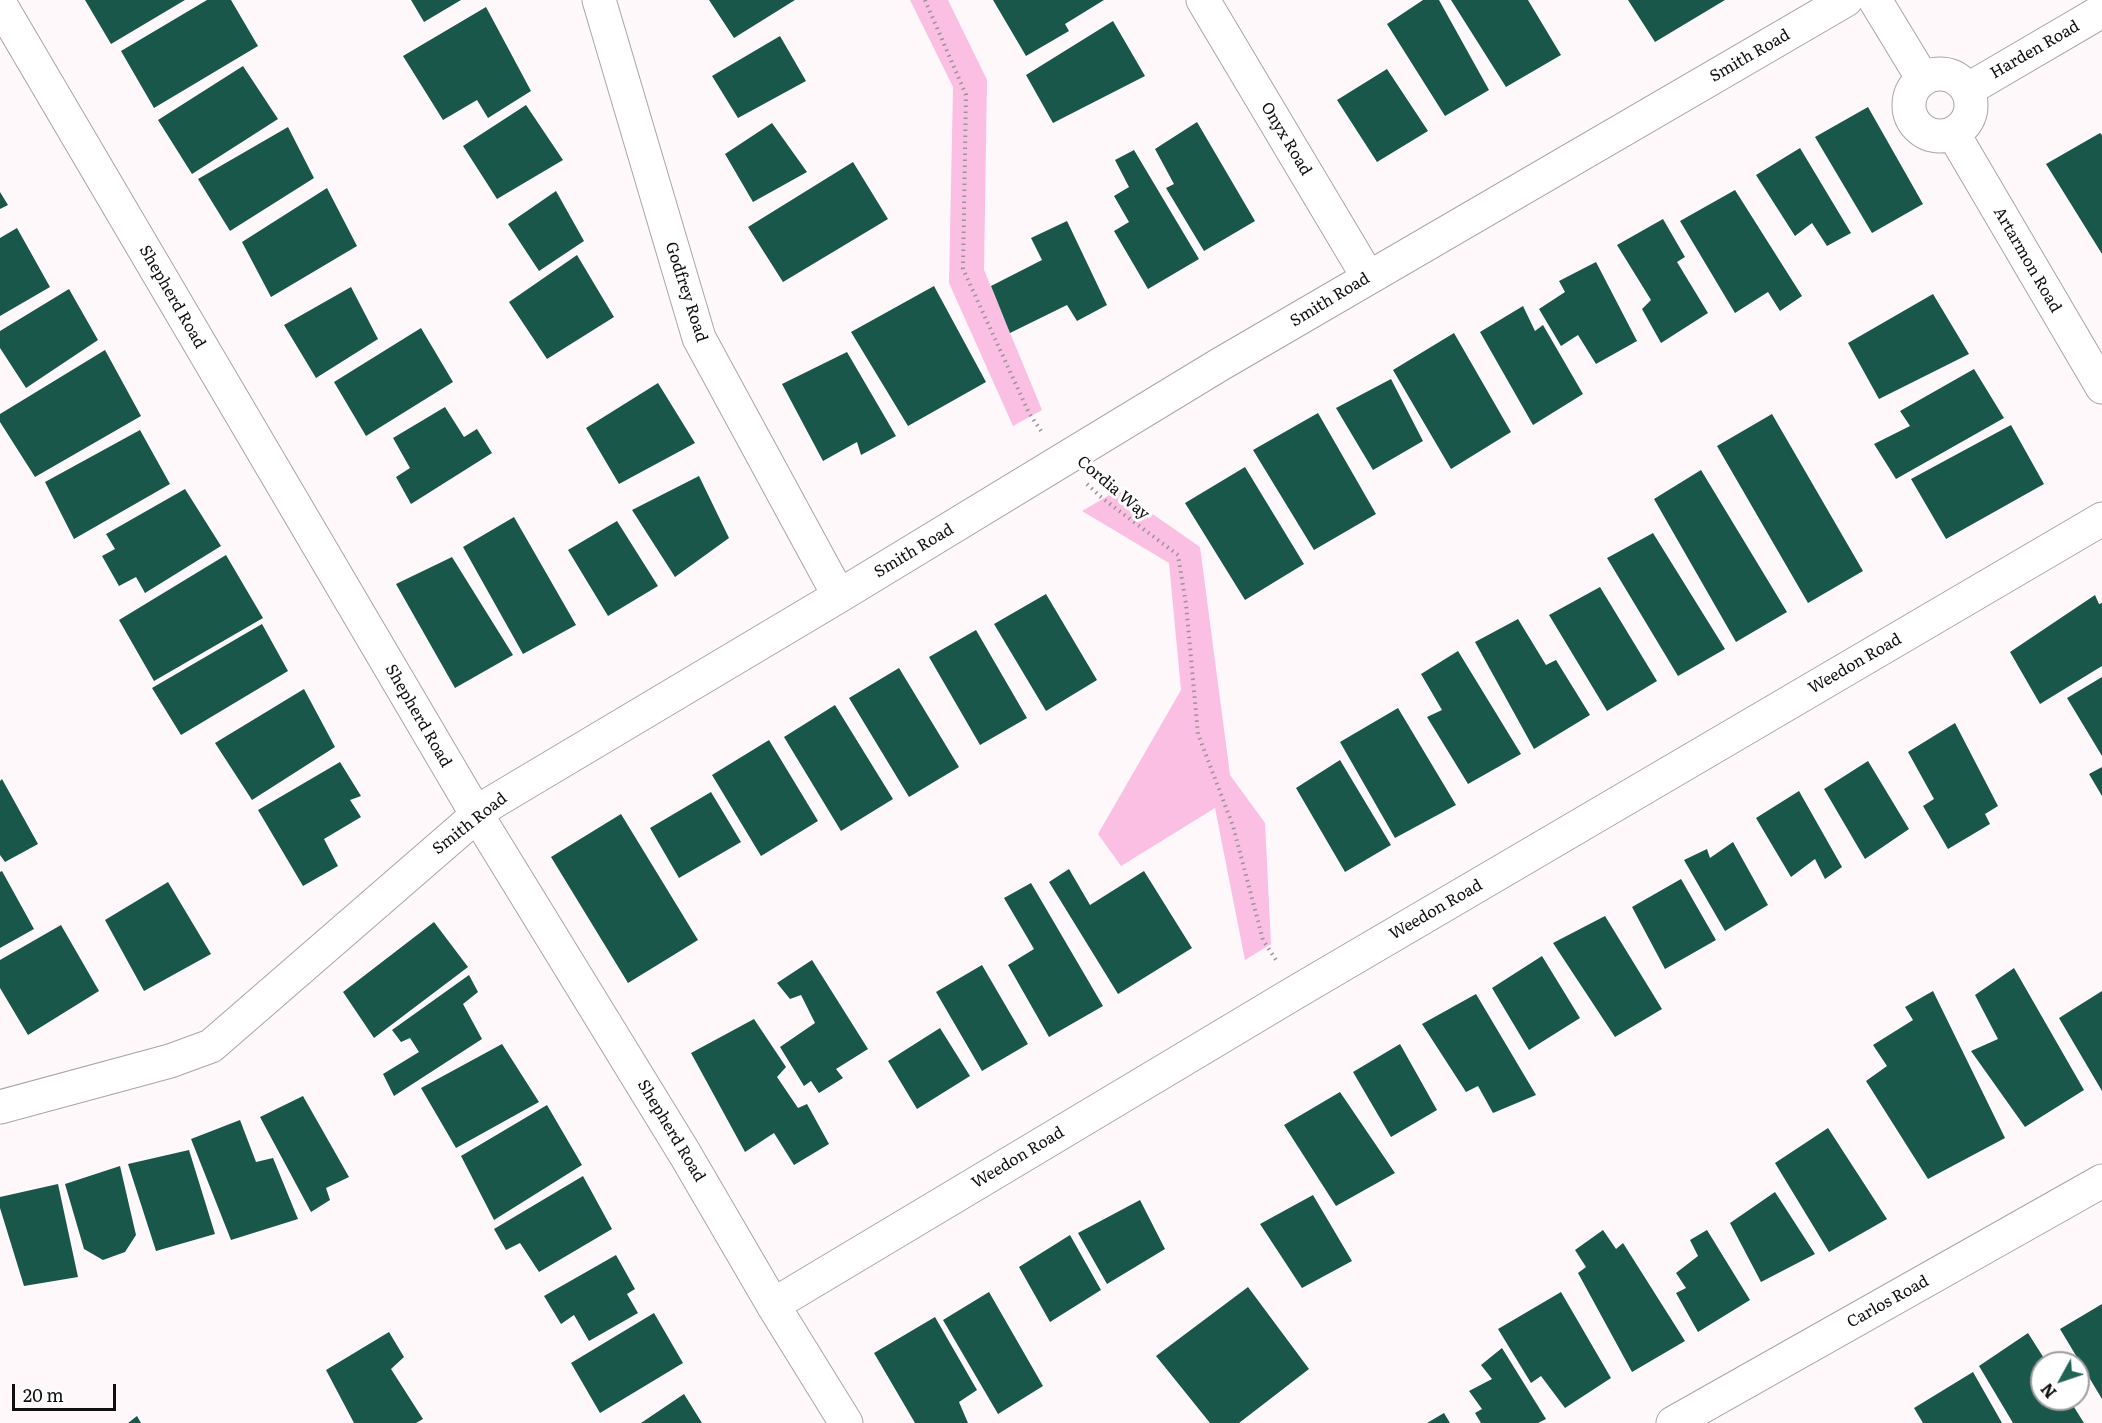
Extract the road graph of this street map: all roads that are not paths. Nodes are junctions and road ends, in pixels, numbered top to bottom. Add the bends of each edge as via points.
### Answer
1 (599, 0) edge
2 (1203, 0) edge
3 (1846, 0) edge
4 (1875, 0) edge
5 (0, 4) edge
6 (2102, 11) edge
7 (1923, 79) junction
8 (1967, 90) junction
9 (1953, 133) junction
10 (1368, 277) junction
11 (2102, 387) edge
12 (2102, 519) edge
13 (839, 596) junction
14 (477, 815) junction
15 (0, 1107) edge
16 (2102, 1181) edge
17 (773, 1305) junction
18 (846, 1423) edge
19 (1673, 1423) edge

1 - 13 street, Godfrey Road via 699,338
2 - 10 street, Onyx Road
3 - 10 street, Smith Road
4 - 7 street
5 - 14 street, Shepherd Road
6 - 8 street, Harden Road
7 - 8 street via 1947,74
7 - 9 street via 1911,93 1913,119 1918,127 1935,135
8 - 9 street via 1971,98 1969,115
9 - 11 street, Artarmon Road
10 - 13 street, Smith Road
12 - 17 street, Weedon Road via 1296,992
13 - 14 street, Smith Road
14 - 15 street, Smith Road via 211,1046 170,1061
14 - 17 street, Shepherd Road via 686,1154
16 - 19 street, Carlos Road
17 - 18 street, Shepherd Road

